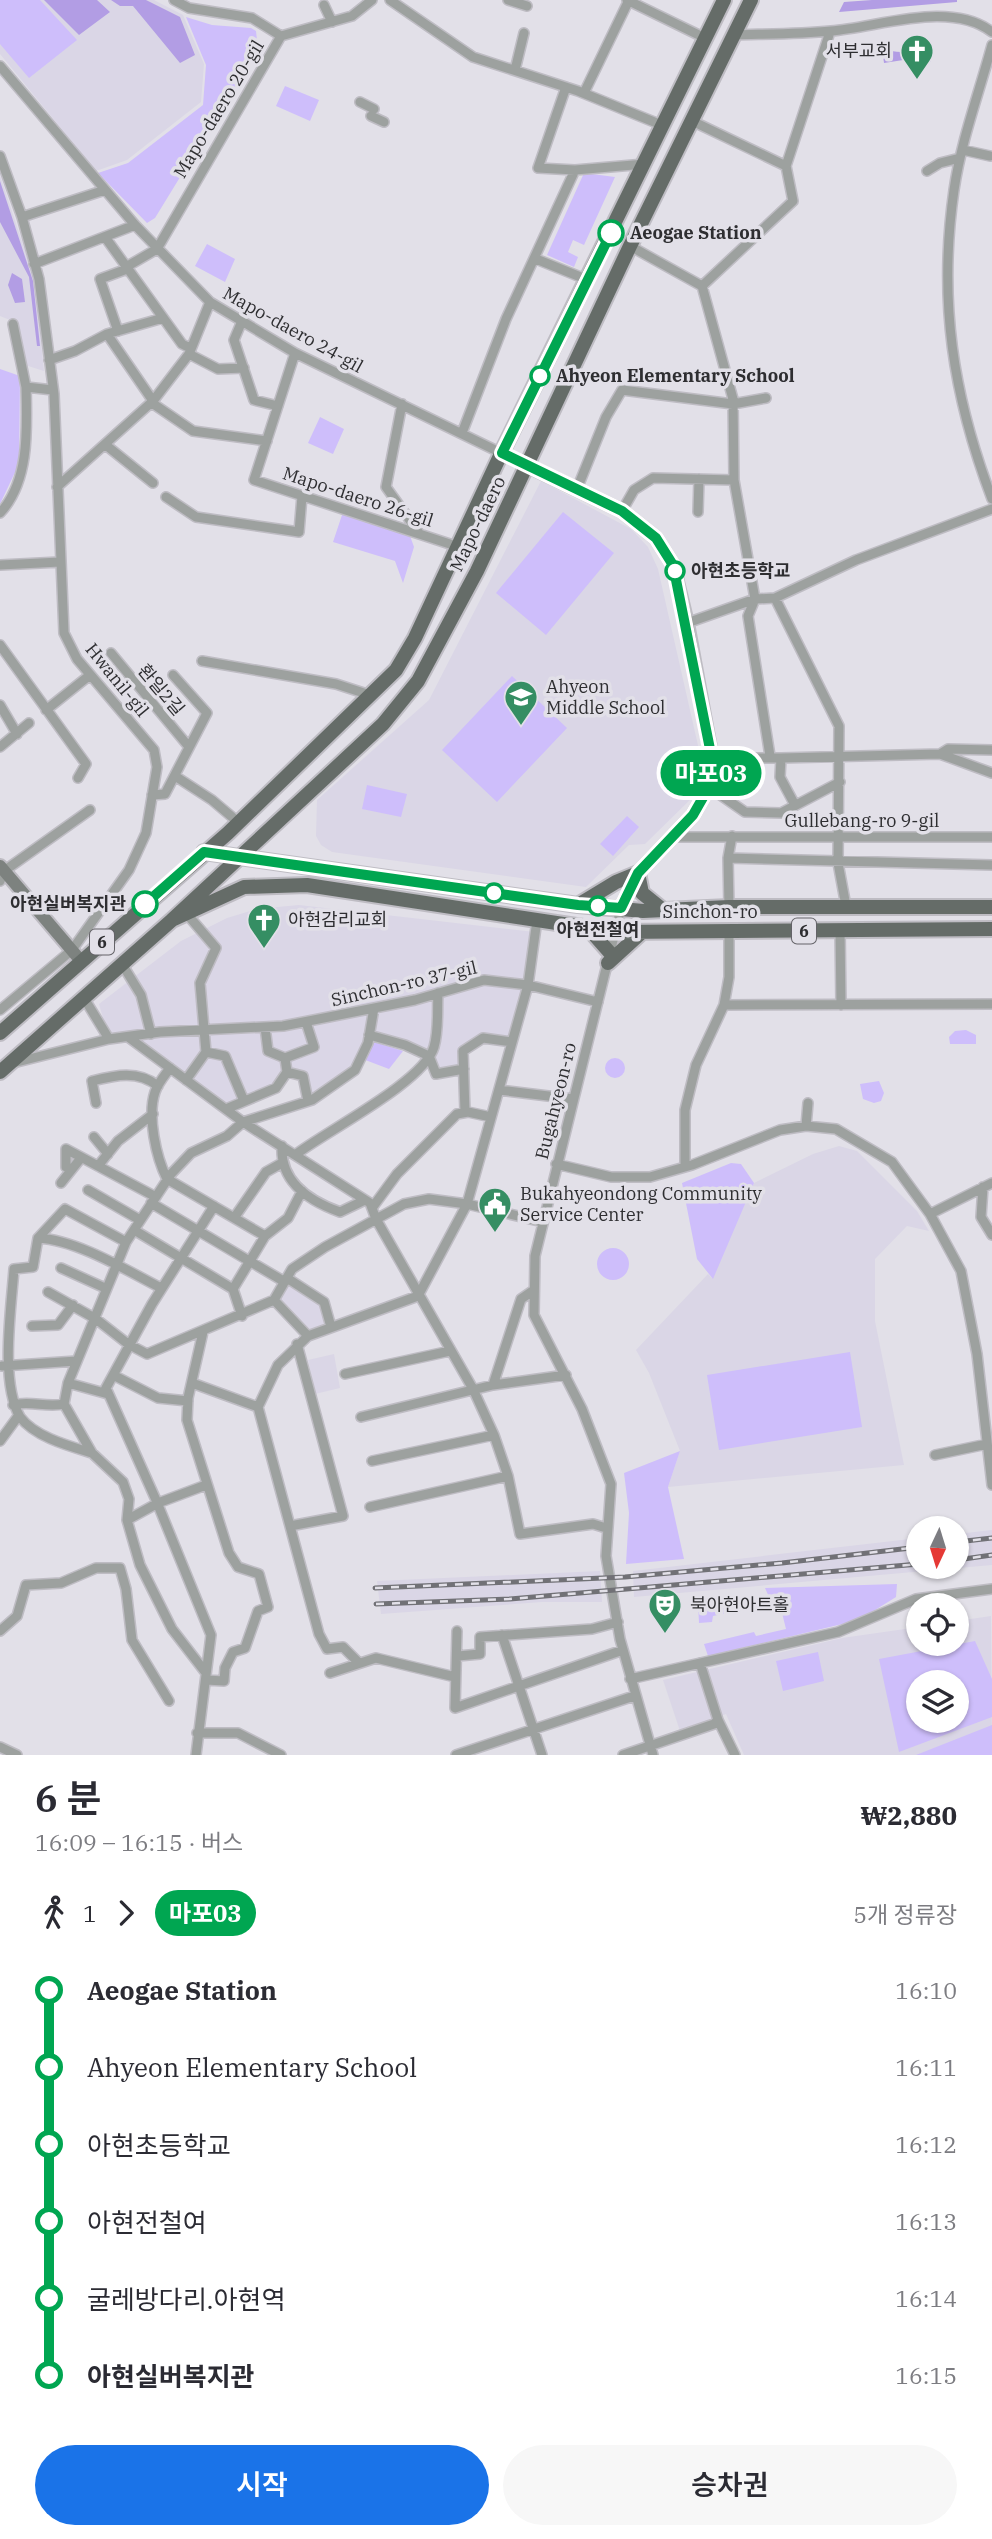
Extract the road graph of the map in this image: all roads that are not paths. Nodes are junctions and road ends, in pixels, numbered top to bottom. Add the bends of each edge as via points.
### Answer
1 (174, 0) edge
2 (372, 0) edge
3 (390, 0) edge
4 (508, 0) edge
5 (724, 0) edge
6 (751, 0) edge
7 (628, 1) edge
8 (324, 5) dead end
9 (527, 6) dead end
10 (332, 22) junction
11 (830, 32) junction
12 (992, 32) edge
13 (524, 33) dead end
14 (734, 35) junction
15 (281, 36) junction
16 (707, 39) junction
17 (992, 45) edge
18 (0, 66) edge
19 (515, 70) junction
20 (566, 87) junction
21 (584, 93) junction
22 (359, 102) dead end
23 (692, 121) junction
24 (384, 122) dead end
25 (664, 126) junction
26 (961, 154) junction
27 (0, 156) edge
28 (990, 156) dead end
29 (645, 164) junction
30 (786, 166) junction
31 (575, 170) junction
32 (926, 171) dead end
33 (105, 190) junction
34 (22, 217) junction
35 (135, 225) junction
36 (105, 237) junction
37 (630, 246) junction
38 (157, 249) junction
39 (536, 259) junction
40 (34, 264) junction
41 (127, 268) junction
42 (588, 280) junction
43 (702, 286) junction
44 (210, 302) junction
45 (163, 318) junction
46 (242, 321) junction
47 (13, 324) dead end
48 (118, 331) junction
49 (107, 334) junction
50 (189, 351) junction
51 (295, 353) junction
52 (49, 360) junction
53 (244, 368) junction
54 (26, 387) junction
55 (53, 390) junction
56 (766, 398) dead end
57 (153, 402) junction
58 (401, 404) junction
59 (733, 404) junction
60 (278, 406) junction
61 (462, 433) junction
62 (267, 441) junction
63 (107, 446) junction
64 (502, 453) junction
65 (528, 466) junction
66 (699, 479) junction
67 (734, 480) junction
68 (153, 483) dead end
69 (57, 487) junction
70 (577, 489) junction
71 (302, 496) junction
72 (166, 497) dead end
73 (992, 499) edge
74 (992, 509) edge
75 (622, 511) junction
76 (698, 512) dead end
77 (0, 513) edge
78 (419, 533) junction
79 (459, 547) junction
80 (60, 562) junction
81 (0, 565) edge
82 (775, 598) junction
83 (755, 599) junction
84 (687, 623) junction
85 (0, 646) edge
86 (111, 653) dead end
87 (202, 661) dead end
88 (90, 675) junction
89 (173, 675) dead end
90 (370, 695) junction
91 (0, 705) edge
92 (46, 710) junction
93 (29, 723) dead end
94 (17, 734) junction
95 (0, 747) edge
96 (189, 747) junction
97 (992, 750) edge
98 (711, 754) junction
99 (940, 754) junction
100 (770, 756) junction
101 (840, 756) junction
102 (781, 758) junction
103 (992, 773) edge
104 (175, 776) junction
105 (78, 778) dead end
106 (840, 782) junction
107 (709, 787) junction
108 (152, 795) junction
109 (795, 805) junction
110 (90, 810) dead end
111 (238, 822) junction
112 (732, 836) junction
113 (992, 836) edge
114 (675, 837) junction
115 (841, 838) junction
116 (204, 852) junction
117 (240, 857) junction
118 (729, 859) junction
119 (838, 863) junction
120 (992, 865) edge
121 (1, 873) edge
122 (638, 873) junction
123 (578, 905) junction
124 (846, 905) junction
125 (729, 907) junction
126 (992, 907) edge
127 (663, 910) junction
128 (186, 914) junction
129 (172, 920) junction
130 (537, 920) junction
131 (618, 920) junction
132 (588, 928) junction
133 (992, 929) edge
134 (841, 930) junction
135 (729, 931) junction
136 (642, 932) junction
137 (76, 956) junction
138 (609, 958) junction
139 (122, 964) junction
140 (528, 985) junction
141 (438, 993) junction
142 (0, 996) edge
143 (84, 998) junction
144 (598, 1002) junction
145 (992, 1004) edge
146 (724, 1005) junction
147 (841, 1005) junction
148 (3, 1007) edge
149 (374, 1008) junction
150 (306, 1022) junction
151 (265, 1027) junction
152 (206, 1029) junction
153 (0, 1033) edge
154 (151, 1034) junction
155 (369, 1035) junction
156 (128, 1037) junction
157 (109, 1039) junction
158 (512, 1042) junction
159 (206, 1052) junction
160 (429, 1056) junction
161 (285, 1058) junction
162 (5, 1068) edge
163 (170, 1068) junction
164 (464, 1069) junction
165 (287, 1072) junction
166 (186, 1080) junction
167 (158, 1086) junction
168 (499, 1090) junction
169 (573, 1098) junction
170 (244, 1101) junction
171 (308, 1101) junction
172 (96, 1102) dead end
173 (808, 1103) dead end
174 (226, 1109) junction
175 (465, 1112) junction
176 (153, 1114) junction
177 (491, 1117) junction
178 (243, 1122) junction
179 (806, 1126) junction
180 (94, 1137) dead end
181 (282, 1146) junction
182 (108, 1154) junction
183 (295, 1155) junction
184 (82, 1158) junction
185 (282, 1163) junction
186 (556, 1164) junction
187 (98, 1166) junction
188 (685, 1167) junction
189 (72, 1169) junction
190 (167, 1179) junction
191 (61, 1182) dead end
192 (988, 1185) edge
193 (88, 1190) dead end
194 (302, 1191) junction
195 (153, 1200) junction
196 (368, 1204) junction
197 (467, 1204) junction
198 (214, 1206) junction
199 (930, 1214) junction
200 (234, 1218) junction
201 (376, 1219) junction
202 (140, 1220) junction
203 (543, 1222) junction
204 (134, 1230) junction
205 (201, 1230) junction
206 (992, 1235) edge
207 (265, 1236) junction
208 (38, 1238) junction
209 (126, 1242) junction
210 (180, 1259) junction
211 (251, 1260) junction
212 (116, 1265) junction
213 (61, 1268) dead end
214 (286, 1280) junction
215 (105, 1288) junction
216 (162, 1288) junction
217 (233, 1289) junction
218 (534, 1290) junction
219 (48, 1292) dead end
220 (418, 1296) junction
221 (274, 1300) junction
222 (73, 1305) junction
223 (242, 1316) junction
224 (96, 1318) junction
225 (32, 1326) dead end
226 (331, 1327) junction
227 (203, 1332) junction
228 (308, 1336) junction
229 (128, 1344) junction
230 (298, 1344) junction
231 (450, 1351) junction
232 (78, 1361) junction
233 (3, 1366) edge
234 (345, 1374) dead end
235 (113, 1375) junction
236 (566, 1375) junction
237 (68, 1383) junction
238 (192, 1383) junction
239 (493, 1385) junction
240 (473, 1389) junction
241 (108, 1394) junction
242 (188, 1401) junction
243 (64, 1404) junction
244 (12, 1405) junction
245 (258, 1407) junction
246 (19, 1415) junction
247 (361, 1417) dead end
248 (494, 1435) junction
249 (0, 1441) edge
250 (987, 1444) junction
251 (92, 1452) junction
252 (935, 1455) dead end
253 (372, 1461) dead end
254 (508, 1476) junction
255 (205, 1485) junction
256 (992, 1485) edge
257 (158, 1503) junction
258 (370, 1507) dead end
259 (127, 1520) junction
260 (290, 1526) junction
261 (606, 1528) junction
262 (992, 1589) edge
263 (618, 1622) junction
264 (457, 1631) dead end
265 (0, 1632) edge
266 (502, 1635) junction
267 (623, 1650) junction
268 (458, 1656) junction
269 (358, 1662) junction
270 (700, 1663) junction
271 (330, 1673) dead end
272 (455, 1677) junction
273 (206, 1678) junction
274 (630, 1679) junction
275 (519, 1686) junction
276 (634, 1696) junction
277 (169, 1701) dead end
278 (718, 1720) junction
279 (533, 1729) junction
280 (197, 1733) junction
281 (0, 1747) edge
282 (651, 1751) edge
283 (268, 1752) edge
284 (17, 1755) edge
285 (196, 1755) edge
286 (281, 1755) edge
287 (456, 1755) edge
288 (542, 1755) edge
289 (623, 1755) edge
290 (735, 1755) edge

1 - 15 street via 189,8 252,18
2 - 10 street, Mapo-daero 20-gil via 352,16
3 - 19 street via 473,57
4 - 9 street
5 - 16 main road, Mapo-daero
6 - 14 main road, Mapo-daero
7 - 16 street
7 - 21 street
8 - 10 street
10 - 15 street, Mapo-daero 20-gil
11 - 12 street via 939,16 977,20
11 - 14 street
11 - 30 street
13 - 19 street
14 - 23 main road, Mapo-daero
15 - 38 street, Mapo-daero 20-gil
16 - 25 main road, Mapo-daero
17 - 26 street
18 - 33 street, Mapo-daero 24-gil
19 - 20 street
20 - 21 street
20 - 31 street via 538,168
21 - 25 street
22 - 24 street
23 - 30 street
23 - 37 main road, Mapo-daero
25 - 29 main road, Mapo-daero
26 - 28 street
26 - 32 street
26 - 73 street via 949,238 947,315 960,403
27 - 34 street, Hwanil-gil
29 - 31 street
29 - 42 main road, Mapo-daero
30 - 43 street via 793,201
31 - 39 street
33 - 34 street
33 - 35 street, Mapo-daero 24-gil
34 - 40 street, Hwanil-gil
35 - 36 street
35 - 38 street, Mapo-daero 24-gil
36 - 40 street
36 - 41 street
37 - 43 street
37 - 65 main road, Mapo-daero
38 - 41 street
38 - 44 street, Mapo-daero 24-gil
39 - 42 street
39 - 61 street via 506,319
40 - 52 street, Hwanil-gil
41 - 45 street
41 - 48 street via 100,279
42 - 64 main road, Mapo-daero
43 - 59 street
44 - 46 street, Mapo-daero 24-gil
44 - 50 street
45 - 48 street
45 - 50 street
46 - 51 street, Mapo-daero 24-gil
46 - 53 street via 234,340
47 - 54 street
48 - 49 street
49 - 52 street
49 - 57 street
50 - 53 street via 218,369
50 - 57 street
51 - 58 street, Mapo-daero 24-gil
51 - 60 street, Mapo-daero 26-gil
52 - 55 street, Hwanil-gil
53 - 60 street via 254,400
54 - 55 street
54 - 77 street via 22,468 9,503
55 - 69 street, Hwanil-gil
56 - 59 street
57 - 62 street via 193,431
57 - 63 street
58 - 61 street, Mapo-daero 24-gil
58 - 78 street via 386,487
59 - 67 street
59 - 70 street via 622,390
60 - 62 street, Mapo-daero 26-gil
61 - 64 street, Mapo-daero 24-gil
62 - 71 street, Mapo-daero 26-gil via 254,480
63 - 68 street
63 - 69 street
64 - 65 street, Mapo-daero 24-gil
64 - 79 main road, Mapo-daero
65 - 70 street
65 - 117 main road, Mapo-daero via 418,681 383,724
66 - 67 street
66 - 75 street via 653,478 634,490
66 - 76 street
67 - 83 street
69 - 80 street, Hwanil-gil
70 - 75 street
71 - 72 street via 299,532 196,517
71 - 78 street, Mapo-daero 26-gil
74 - 82 street via 856,560
75 - 84 street via 656,538 673,565
78 - 79 street, Mapo-daero 26-gil
79 - 90 main road, Mapo-daero via 409,649 396,670
80 - 81 street
80 - 88 street, Hwanil-gil via 64,633
82 - 83 street
82 - 101 street via 839,726
83 - 84 street
83 - 100 street via 748,616
84 - 98 street
85 - 92 street
86 - 96 street, 환일2길
87 - 90 street via 336,684
88 - 92 street
88 - 108 street, Hwanil-gil via 154,750 157,767
89 - 96 street, 환일2길 via 207,713
90 - 111 main road, Mapo-daero
91 - 94 street
92 - 105 street via 86,764
93 - 94 street
94 - 95 street
96 - 104 street, 환일2길
97 - 99 street via 948,749
98 - 100 street via 720,758
98 - 107 street
99 - 101 street
99 - 103 street
100 - 102 street
101 - 102 street
101 - 106 street
102 - 109 street via 780,777
104 - 108 street, 환일2길 via 165,793
104 - 111 street
106 - 109 street
106 - 115 street
107 - 109 street via 745,813 781,813
107 - 114 street
108 - 137 street, Hwanil-gil via 146,833 129,870
110 - 121 street
111 - 116 main road, Mapo-daero
112 - 114 street, Gullebang-ro 9-gil
112 - 115 street, Gullebang-ro 9-gil
112 - 118 street
113 - 115 street, Gullebang-ro 9-gil
114 - 122 street
115 - 119 street
116 - 117 main road, Sinchon-ro / 6
116 - 137 main road, 6
117 - 123 main road, Sinchon-ro / 6
117 - 129 main road, Mapo-daero
118 - 119 street via 808,858
118 - 125 street, Sinchon-ro
119 - 120 street
119 - 124 street
121 - 137 street
122 - 123 main road
122 - 127 main road via 642,893
122 - 131 street
123 - 131 main road, Sinchon-ro / 6
124 - 125 main road, Sinchon-ro / 6
124 - 126 main road, Sinchon-ro / 6
125 - 127 main road, Sinchon-ro / 6
127 - 131 main road, Sinchon-ro / 6
128 - 129 main road, Sinchon-ro / 6
128 - 130 main road, Sinchon-ro / 6 via 244,887 288,883
128 - 152 street via 216,948 200,983
129 - 139 main road, Sinchon-ro / 6
130 - 132 main road, Sinchon-ro / 6
130 - 140 street
131 - 132 main road, Sinchon-ro / 6
131 - 136 main road, Sinchon-ro / 6
131 - 138 street, Bugahyeon-ro
132 - 138 main road
133 - 134 main road, Sinchon-ro / 6
134 - 135 main road, Sinchon-ro / 6
134 - 147 street
135 - 136 main road, Sinchon-ro / 6
135 - 146 street
136 - 138 main road
137 - 148 street, Hwanil-gil
137 - 153 main road, 6
138 - 144 street, Bugahyeon-ro
139 - 143 main road, Sinchon-ro / 6
139 - 154 street via 141,995
140 - 141 street, Sinchon-ro 37-gil via 484,980
140 - 144 street, Sinchon-ro 37-gil
140 - 158 street
141 - 149 street, Sinchon-ro 37-gil
141 - 160 street via 437,1029
142 - 148 street
143 - 157 street
143 - 162 main road, Sinchon-ro / 6
144 - 169 street, Bugahyeon-ro
145 - 147 street
146 - 147 street
146 - 188 street via 696,1065 683,1135
149 - 150 street, Sinchon-ro 37-gil
149 - 155 street
150 - 151 street, Sinchon-ro 37-gil
150 - 161 street via 314,1047
151 - 152 street, Sinchon-ro 37-gil
151 - 161 street via 268,1051
152 - 154 street, Sinchon-ro 37-gil
152 - 159 street
154 - 156 street, Sinchon-ro 37-gil
155 - 160 street
155 - 171 street via 355,1070
156 - 157 street, Sinchon-ro 37-gil
156 - 163 street
157 - 162 street, Sinchon-ro 37-gil
158 - 164 street via 483,1038 463,1051
158 - 168 street
159 - 166 street
159 - 170 street via 225,1056
160 - 164 street via 436,1074
160 - 183 street via 398,1086
161 - 165 street
163 - 166 street
163 - 167 street
164 - 175 street
165 - 170 street via 276,1087
165 - 171 street via 303,1076
166 - 174 street
167 - 172 street via 137,1074 92,1081
167 - 176 street
168 - 169 street
168 - 177 street
169 - 186 street, Bugahyeon-ro
170 - 174 street
171 - 178 street
173 - 179 street
174 - 178 street
175 - 177 street
175 - 196 street via 457,1114
176 - 182 street
176 - 190 street
177 - 197 street
178 - 181 street
178 - 190 street via 228,1136 191,1153
179 - 188 street via 780,1130
179 - 199 street via 836,1129 892,1162
180 - 182 street
181 - 183 street
181 - 185 street
182 - 187 street
183 - 196 street
184 - 187 street
184 - 189 street
184 - 189 street via 66,1149 66,1167
185 - 194 street
185 - 200 street via 266,1172
186 - 188 street via 631,1180
186 - 203 street, Bugahyeon-ro
187 - 195 street
189 - 191 street
190 - 195 street
190 - 198 street
192 - 199 street
192 - 206 street via 981,1217
193 - 202 street
194 - 196 street via 319,1205 340,1212
194 - 207 street via 288,1218
195 - 202 street
195 - 205 street
196 - 201 street
197 - 201 street via 429,1199 404,1204
197 - 203 street
197 - 220 street
198 - 200 street
198 - 205 street
199 - 250 street via 961,1271
200 - 207 street
201 - 214 street via 324,1247 292,1269
201 - 220 street
202 - 204 street
203 - 218 street, Bugahyeon-ro
204 - 209 street
204 - 210 street
205 - 210 street
205 - 211 street
207 - 211 street
208 - 209 street via 65,1209
208 - 212 street via 52,1239
208 - 233 street via 33,1267 14,1269
209 - 212 street
210 - 216 street
210 - 217 street
211 - 214 street
211 - 217 street
212 - 215 street
212 - 216 street
213 - 215 street
214 - 221 street
214 - 226 street via 324,1302
215 - 224 street
216 - 229 street
217 - 223 street
218 - 236 street, Bugahyeon-ro via 534,1315
218 - 239 street via 521,1299
219 - 222 street
220 - 226 street
220 - 231 street
221 - 223 street
221 - 228 street
222 - 224 street
222 - 225 street via 58,1325
223 - 227 street
224 - 229 street
224 - 232 street
226 - 228 street
227 - 229 street via 147,1354
227 - 238 street
228 - 230 street
229 - 235 street
230 - 245 street via 278,1365
230 - 260 street via 343,1516
231 - 234 street
231 - 240 street
232 - 233 street
232 - 237 street
233 - 244 street
235 - 241 street
235 - 242 street via 158,1398
236 - 239 street
236 - 261 street, Bugahyeon-ro via 611,1484
237 - 241 street
237 - 243 street
238 - 242 street
238 - 245 street
239 - 240 street
240 - 247 street
240 - 248 street
241 - 257 street
242 - 255 street via 187,1420
243 - 244 street via 26,1401
243 - 251 street
244 - 246 street
245 - 260 street
246 - 249 street
246 - 251 street via 57,1442
248 - 253 street
248 - 254 street
250 - 252 street
250 - 256 street
251 - 259 street via 123,1482 129,1499
254 - 258 street
254 - 261 street via 520,1534 593,1524
255 - 257 street
255 - 273 street via 229,1553 238,1567 259,1574 268,1607 258,1611 245,1648 233,1653 224,1681
257 - 259 street
257 - 273 street via 211,1635
259 - 273 street via 140,1565 170,1625
260 - 269 street via 319,1634 327,1649 343,1647
261 - 263 street, Bugahyeon-ro via 606,1556
262 - 270 street via 916,1599 838,1632
263 - 266 street via 592,1629
263 - 267 street, Bugahyeon-ro
264 - 268 street
265 - 277 street via 17,1616 26,1586 61,1583 96,1569 120,1568 132,1640
266 - 268 street via 480,1637 480,1654
266 - 275 street
267 - 274 street, Bugahyeon-ro
267 - 275 street
268 - 272 street
269 - 271 street
269 - 272 street via 376,1658
270 - 274 street
270 - 278 street
272 - 275 street via 455,1708
273 - 280 street
274 - 276 street, Bugahyeon-ro
275 - 279 street
276 - 279 street
276 - 282 street, Bugahyeon-ro
278 - 282 street
278 - 290 street
279 - 287 street
279 - 288 street
280 - 283 street via 238,1733
280 - 285 street
281 - 284 street
282 - 289 street
283 - 286 street

